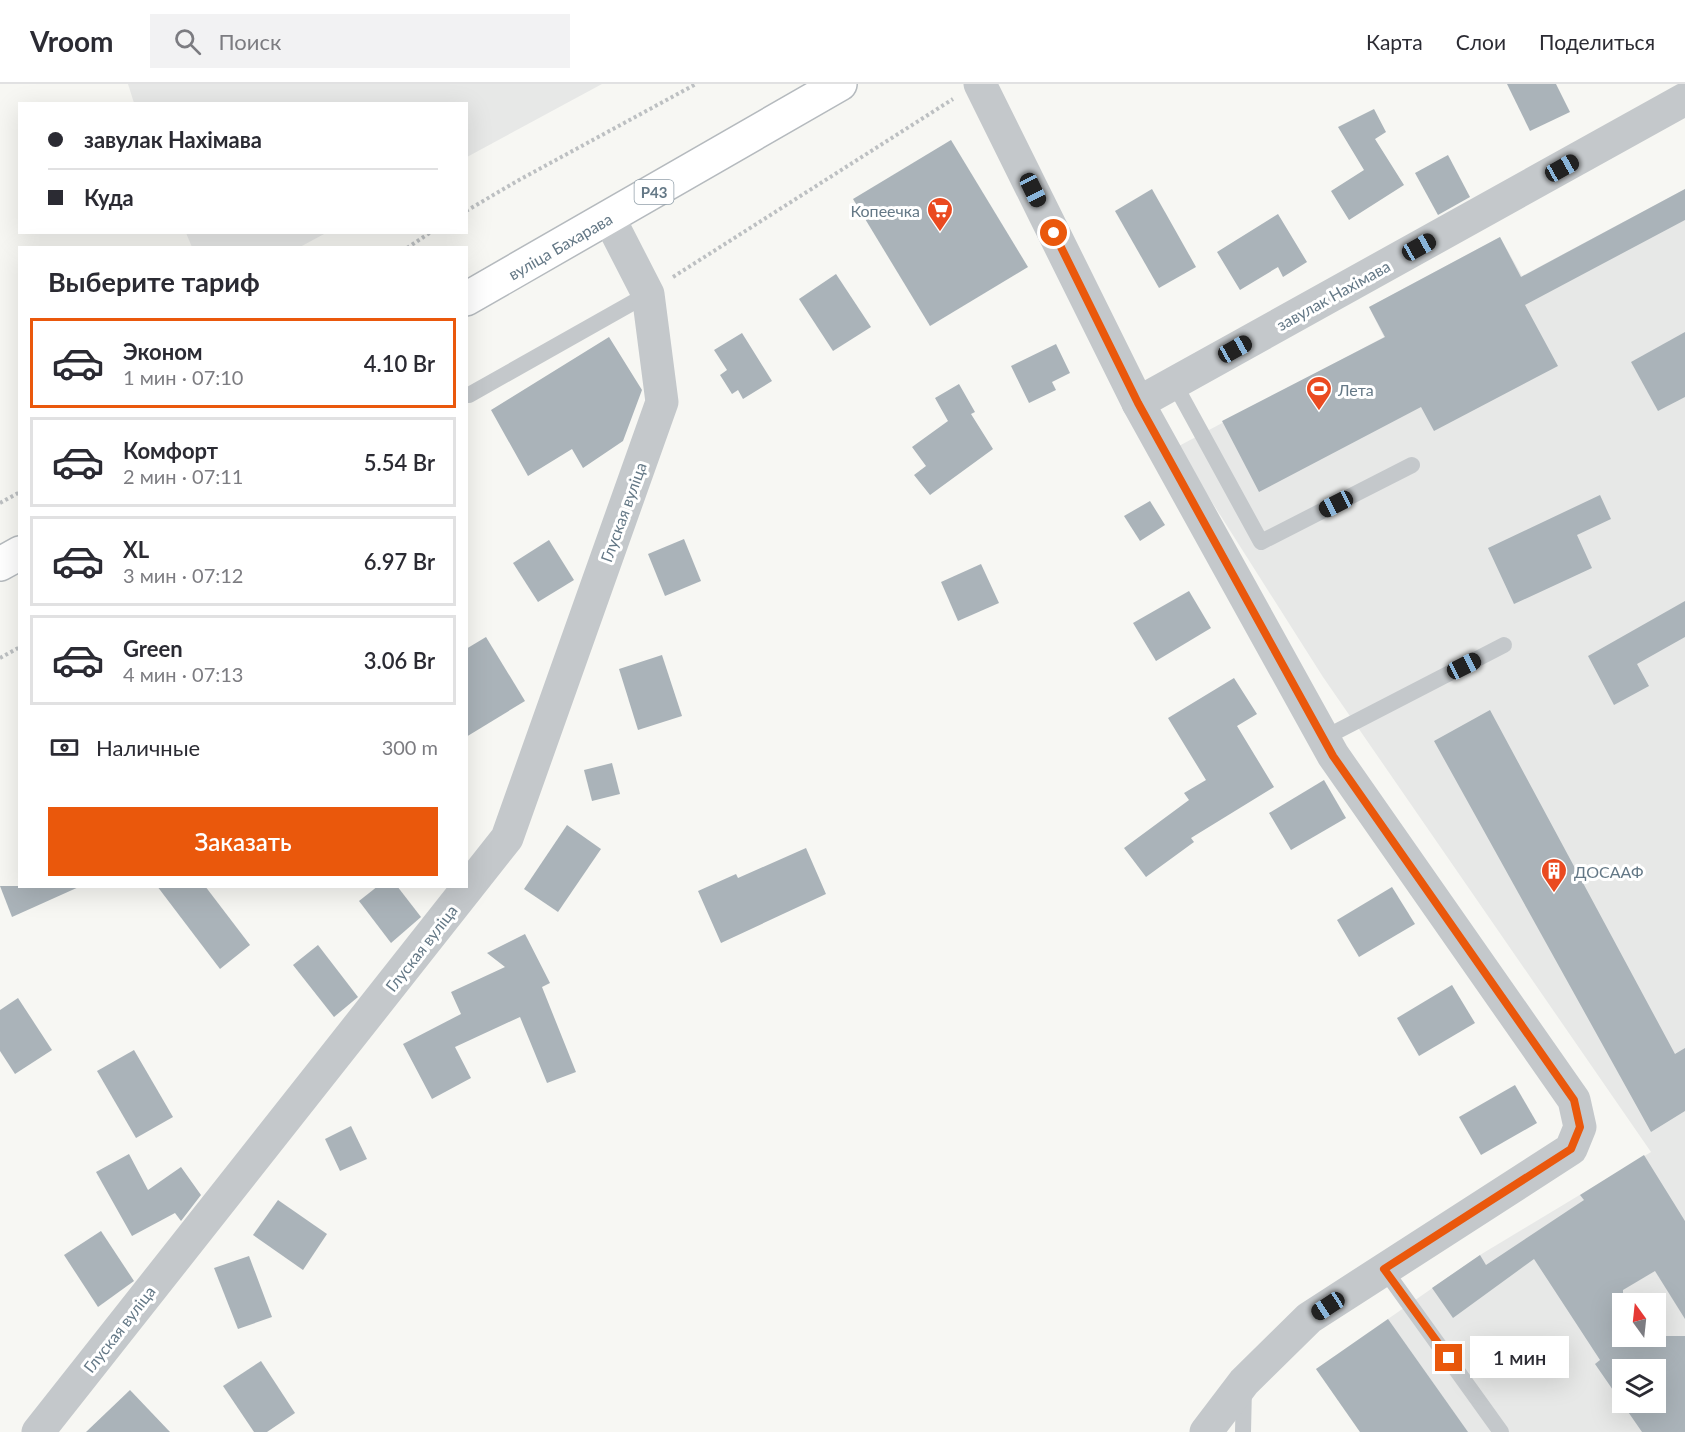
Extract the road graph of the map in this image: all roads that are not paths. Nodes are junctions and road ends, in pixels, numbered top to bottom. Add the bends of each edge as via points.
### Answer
1 (840, 84) edge
2 (968, 90) edge
3 (1685, 99) edge
4 (609, 218) junction
5 (648, 294) junction
6 (468, 298) edge
7 (1174, 383) junction
8 (469, 395) dead end
9 (1138, 403) junction
10 (1412, 465) dead end
11 (18, 554) edge
12 (0, 564) edge
13 (1504, 645) dead end
14 (1324, 738) junction
15 (468, 887) edge
16 (468, 888) edge
17 (1384, 1269) junction
18 (1244, 1382) junction
19 (38, 1432) edge
20 (1206, 1432) edge
21 (1243, 1432) edge
22 (1501, 1432) edge

1 - 4 main road, вуліца Бахарава / Р43
2 - 9 street
3 - 7 street, завулак Нахімава
4 - 5 street, Глуская вуліца
4 - 6 main road, вуліца Бахарава / Р43
5 - 8 lane
5 - 15 street, Глуская вуліца via 662,402 507,838
7 - 9 street, завулак Нахімава
7 - 10 lane via 1261,542
9 - 14 street
11 - 12 main road
13 - 14 lane
14 - 17 street via 1574,1100 1580,1127 1571,1149
16 - 19 street, Глуская вуліца
17 - 18 street via 1309,1318
17 - 22 lane
18 - 20 street
18 - 21 lane

